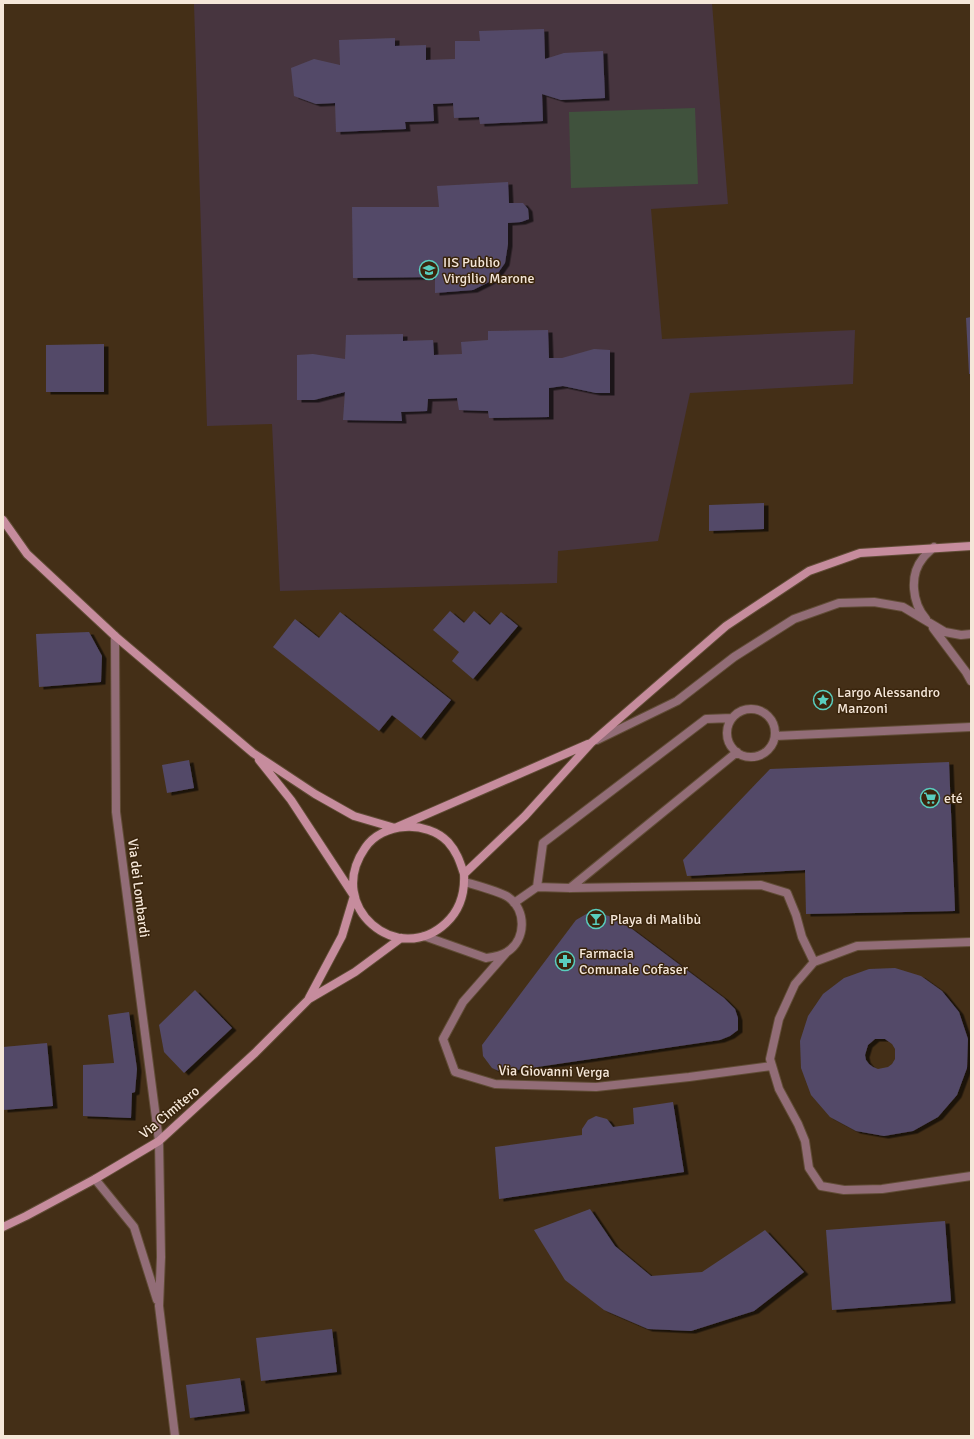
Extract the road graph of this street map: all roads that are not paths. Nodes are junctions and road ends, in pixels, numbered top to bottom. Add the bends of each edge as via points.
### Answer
1 (3, 520) edge
2 (971, 546) edge
3 (934, 547) junction
4 (931, 624) junction
5 (971, 634) edge
6 (115, 636) junction
7 (971, 681) edge
8 (732, 718) junction
9 (971, 727) edge
10 (775, 736) junction
11 (591, 743) junction
12 (253, 752) junction
13 (737, 752) junction
14 (395, 828) junction
15 (465, 878) junction
16 (537, 887) junction
17 (570, 888) junction
18 (354, 896) junction
19 (514, 903) junction
20 (424, 936) junction
21 (401, 938) junction
22 (971, 942) edge
23 (506, 953) junction
24 (814, 962) junction
25 (309, 999) junction
26 (772, 1066) junction
27 (159, 1141) junction
28 (971, 1176) edge
29 (95, 1179) junction
30 (3, 1227) edge
31 (159, 1306) junction
32 (175, 1436) edge

1 - 6 main road via 27,554
2 - 3 main road
3 - 4 street via 922,559 915,574 914,597 921,613
3 - 11 main road via 860,553 809,571 726,626
4 - 5 street via 945,632 961,636
4 - 7 street
4 - 11 street via 903,607 874,602 839,603 794,619 734,657 677,701
6 - 12 main road
6 - 27 street, Via dei Lombardi via 116,812
8 - 10 street via 745,710 760,711 772,721
8 - 13 street via 728,724 728,740
8 - 16 street via 706,719 543,843
9 - 10 street
10 - 13 street via 768,750 761,755 744,756
11 - 14 main road
11 - 15 main road
12 - 14 main road via 315,794 354,816
12 - 18 main road via 291,800
13 - 17 street
14 - 15 main road via 414,826 432,831 442,838 458,857
14 - 18 main road via 379,835 366,846 356,861 352,878
15 - 19 street via 508,896
15 - 20 main road via 462,900 454,916 440,928
16 - 17 street
16 - 19 street
17 - 24 street via 761,885 786,893
18 - 21 main road via 360,911 371,924 385,933
18 - 25 main road, Via Cimitero via 342,936
19 - 23 street via 520,913 522,924 515,945
20 - 21 main road
20 - 23 street via 486,958
21 - 25 main road, Via Cimitero via 355,972
22 - 24 street via 857,946
23 - 26 street, Via Giovanni Verga via 463,1002 443,1039 455,1072 494,1084 596,1087
24 - 26 street via 795,984 779,1019 770,1059
25 - 27 main road, Via Cimitero via 255,1053
26 - 28 street via 779,1089 805,1141 809,1168 821,1186 844,1190 882,1189
27 - 29 main road, Via Cimitero
27 - 31 street, Via dei Lombardi
29 - 30 main road, Via Cimitero
29 - 31 street via 134,1227
31 - 32 street

